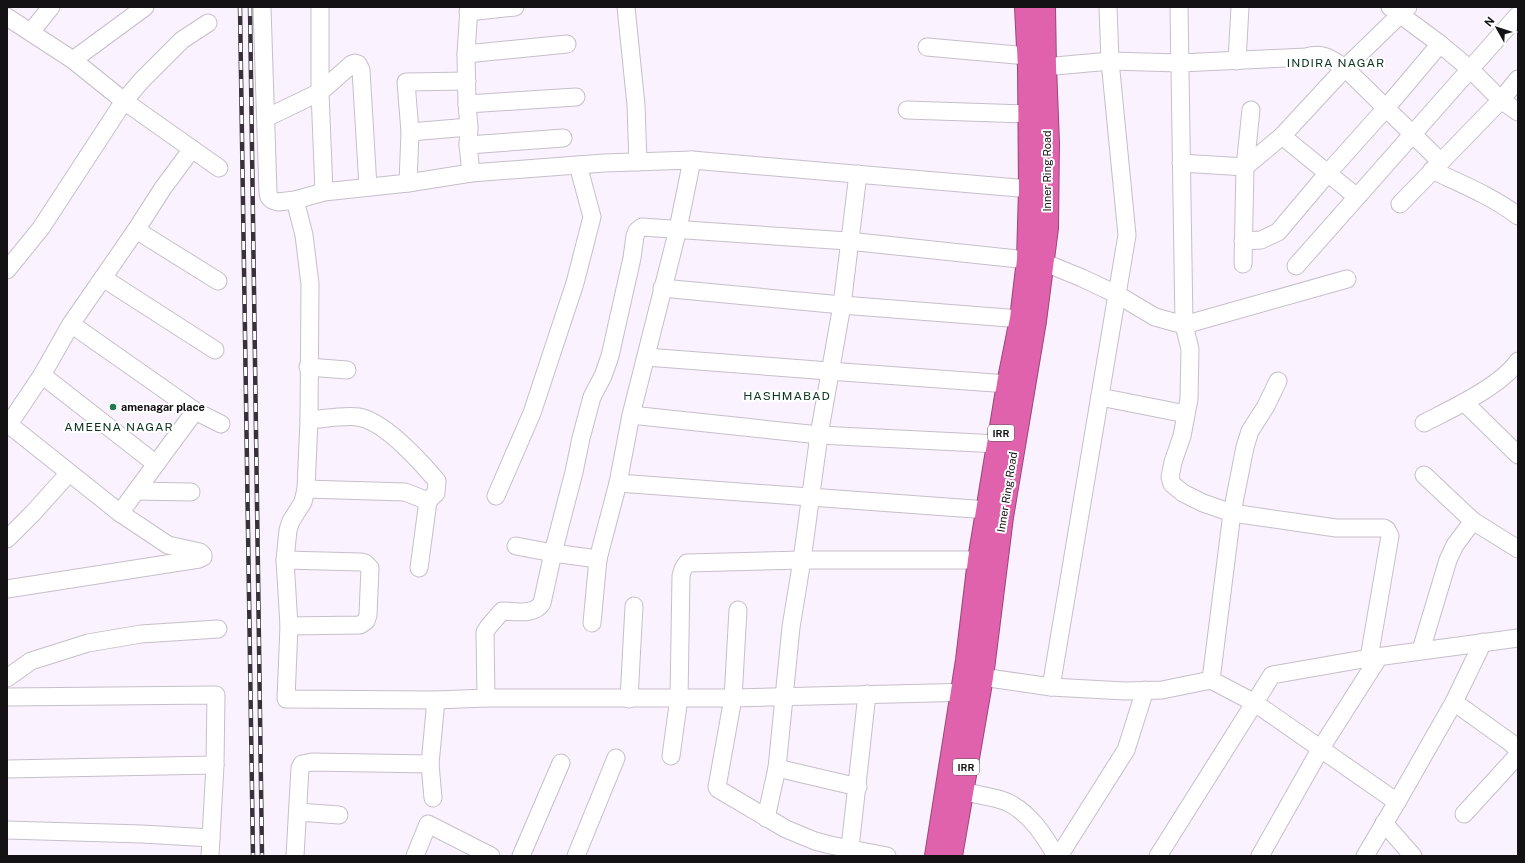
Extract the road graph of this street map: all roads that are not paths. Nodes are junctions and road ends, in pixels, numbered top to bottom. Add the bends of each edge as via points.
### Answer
1 (51, 7) edge
2 (145, 7) edge
3 (262, 7) edge
4 (320, 7) edge
5 (515, 7) edge
6 (626, 7) edge
7 (1026, 7) edge
8 (1044, 7) edge
9 (1108, 7) edge
10 (1179, 7) edge
11 (1240, 7) edge
12 (468, 10) edge
13 (1400, 10) edge
14 (1518, 15) edge
15 (7, 18) edge
16 (208, 23) dead end
17 (31, 32) junction
18 (567, 44) dead end
19 (1440, 44) junction
20 (927, 47) dead end
21 (466, 54) junction
22 (73, 60) junction
23 (1110, 61) junction
24 (1237, 61) junction
25 (1180, 63) junction
26 (1034, 64) junction
27 (1345, 68) junction
28 (1470, 69) junction
29 (1518, 79) edge
30 (467, 81) junction
31 (320, 92) junction
32 (576, 97) dead end
33 (1501, 100) junction
34 (124, 101) junction
35 (467, 104) junction
36 (1386, 108) junction
37 (907, 110) dead end
38 (1251, 110) dead end
39 (1518, 112) edge
40 (1029, 114) junction
41 (266, 118) junction
42 (469, 127) junction
43 (410, 132) junction
44 (1413, 134) junction
45 (1282, 136) junction
46 (563, 138) dead end
47 (468, 145) junction
48 (192, 149) junction
49 (692, 160) junction
50 (638, 162) junction
51 (1181, 163) junction
52 (578, 165) junction
53 (1436, 166) junction
54 (1244, 167) junction
55 (218, 168) dead end
56 (471, 172) junction
57 (858, 174) junction
58 (1327, 174) junction
59 (408, 183) junction
60 (368, 187) junction
61 (1030, 189) junction
62 (324, 192) junction
63 (1357, 197) junction
64 (295, 200) junction
65 (1400, 204) dead end
66 (1518, 216) edge
67 (678, 229) junction
68 (136, 230) junction
69 (848, 241) junction
70 (1243, 241) junction
71 (1035, 261) junction
72 (1243, 264) dead end
73 (1296, 266) dead end
74 (7, 270) edge
75 (103, 278) junction
76 (1347, 279) dead end
77 (218, 281) dead end
78 (662, 288) junction
79 (1118, 295) junction
80 (842, 305) junction
81 (1021, 319) junction
82 (71, 324) junction
83 (1184, 325) junction
84 (215, 350) dead end
85 (646, 357) junction
86 (1518, 361) edge
87 (308, 367) junction
88 (347, 370) dead end
89 (829, 371) junction
90 (42, 375) junction
91 (1278, 381) dead end
92 (1008, 384) junction
93 (1100, 397) junction
94 (1464, 402) junction
95 (195, 411) junction
96 (631, 414) junction
97 (1186, 414) junction
98 (309, 420) junction
99 (1424, 423) dead end
100 (8, 424) edge
101 (221, 424) dead end
102 (818, 435) junction
103 (999, 444) junction
104 (1518, 455) edge
105 (156, 464) junction
106 (69, 473) junction
107 (1424, 475) dead end
108 (618, 483) junction
109 (306, 489) junction
110 (136, 491) junction
111 (191, 492) dead end
112 (496, 496) dead end
113 (811, 498) junction
114 (428, 501) junction
115 (988, 510) junction
116 (120, 513) junction
117 (1232, 513) junction
118 (1473, 521) junction
119 (7, 539) edge
120 (516, 546) dead end
121 (1518, 549) edge
122 (553, 553) junction
123 (598, 559) junction
124 (285, 560) junction
125 (802, 560) junction
126 (979, 560) junction
127 (419, 568) dead end
128 (7, 589) edge
129 (634, 606) dead end
130 (738, 610) dead end
131 (592, 623) dead end
132 (289, 626) junction
133 (218, 629) dead end
134 (1518, 638) edge
135 (1483, 642) junction
136 (1421, 650) junction
137 (1374, 657) junction
138 (7, 678) edge
139 (1211, 680) junction
140 (974, 687) junction
141 (1051, 687) junction
142 (1145, 690) junction
143 (867, 694) junction
144 (7, 697) edge
145 (784, 697) junction
146 (486, 698) junction
147 (679, 698) junction
148 (733, 698) junction
149 (629, 699) junction
150 (436, 700) junction
151 (1454, 702) junction
152 (1255, 703) junction
153 (1321, 748) junction
154 (671, 756) dead end
155 (616, 758) dead end
156 (561, 763) dead end
157 (430, 764) junction
158 (215, 765) junction
159 (777, 768) junction
160 (7, 769) edge
161 (858, 787) junction
162 (962, 791) junction
163 (433, 798) dead end
164 (1397, 802) junction
165 (298, 812) junction
166 (1464, 814) dead end
167 (338, 815) dead end
168 (766, 818) junction
169 (1384, 823) junction
170 (7, 830) edge
171 (211, 838) junction
172 (850, 848) junction
173 (210, 856) edge
174 (295, 856) edge
175 (415, 856) edge
176 (492, 856) edge
177 (521, 856) edge
178 (576, 856) edge
179 (887, 856) edge
180 (936, 856) edge
181 (952, 856) edge
182 (1056, 856) edge
183 (1059, 856) edge
184 (1158, 856) edge
185 (1260, 856) edge
186 (1364, 856) edge
187 (1413, 856) edge

1 - 17 street
2 - 22 street
3 - 41 street
4 - 31 street
5 - 12 street
6 - 50 street via 636,105
7 - 26 highway, Inner Ring Road / IRR
8 - 26 highway, Inner Ring Road / IRR
9 - 23 street
10 - 25 street
11 - 24 street
12 - 21 street
13 - 19 street
13 - 27 street
14 - 28 street
15 - 17 street
16 - 34 street via 182,40
17 - 22 street
18 - 21 street
19 - 28 street
19 - 36 street
20 - 26 street
21 - 30 street
22 - 34 street
23 - 25 street
23 - 26 street
23 - 79 street via 1127,235
24 - 25 street
24 - 27 street via 1306,57 1317,54
25 - 51 street
26 - 40 highway, Inner Ring Road / IRR
26 - 71 highway, Inner Ring Road / IRR via 1048,143 1047,228
27 - 36 street
27 - 45 street
28 - 33 street
28 - 44 street
29 - 33 street
30 - 35 street
30 - 43 street via 406,82
31 - 41 street
31 - 60 street via 352,64 360,66
31 - 62 street
32 - 35 street
33 - 39 street
33 - 53 street
34 - 48 street
34 - 74 street via 41,228
35 - 42 street
36 - 44 street
36 - 58 street
37 - 40 street
38 - 54 street
40 - 61 highway, Inner Ring Road / IRR
41 - 64 street via 269,197 278,202
42 - 43 street
42 - 47 street
43 - 59 street
44 - 53 street
44 - 63 street
45 - 54 street
45 - 58 street
46 - 47 street
47 - 56 street
48 - 55 street
48 - 68 street
49 - 50 street
49 - 57 street
49 - 67 street
50 - 52 street
51 - 54 street
51 - 83 street
52 - 56 street
52 - 112 street via 592,217 576,283 532,413
53 - 65 street
53 - 66 street
54 - 70 street
56 - 59 street
57 - 61 street
57 - 69 street
58 - 63 street
58 - 70 street via 1278,232 1261,240
59 - 60 street
60 - 62 street
61 - 71 highway, Inner Ring Road / IRR
62 - 64 street
63 - 73 street
64 - 87 street via 304,235 310,284
67 - 69 street
67 - 78 street
67 - 122 street via 642,227 635,236 610,356 590,404
68 - 75 street
68 - 77 street
69 - 71 street
69 - 80 street
70 - 72 street
71 - 79 street via 1082,278
71 - 81 highway, Inner Ring Road / IRR
71 - 140 highway, Inner Ring Road / IRR via 1036,321
75 - 82 street
75 - 84 street
76 - 83 street
78 - 80 street
78 - 85 street
79 - 83 street via 1155,317
79 - 93 street
80 - 81 street
80 - 89 street
81 - 92 highway, Inner Ring Road / IRR
82 - 90 street
82 - 95 street
83 - 97 street via 1190,349 1189,399
85 - 89 street
85 - 96 street
86 - 94 street via 1503,376
87 - 88 street
87 - 98 street
89 - 92 street
89 - 102 street
90 - 100 street
90 - 105 street
91 - 117 street via 1250,431
92 - 103 highway, Inner Ring Road / IRR
93 - 97 street
93 - 141 street
94 - 99 street
94 - 104 street
95 - 101 street
95 - 105 street
96 - 102 street
96 - 108 street
97 - 117 street via 1173,462 1170,477 1172,484 1203,503
98 - 109 street
98 - 114 street via 357,417 378,426 409,450 437,481 436,493
100 - 106 street
102 - 103 street
102 - 113 street
103 - 115 highway, Inner Ring Road / IRR
105 - 110 street
106 - 116 street
106 - 119 street
107 - 118 street
108 - 113 street
108 - 123 street
109 - 114 street via 405,492
109 - 124 street via 303,502 291,520
110 - 111 street
110 - 116 street
113 - 115 street
113 - 125 street
114 - 127 street
115 - 126 highway, Inner Ring Road / IRR
116 - 128 street via 168,545 200,552 203,557
117 - 137 street via 1336,528 1387,530 1390,536
117 - 139 street
118 - 121 street
118 - 136 street via 1455,545 1448,560
120 - 122 street
122 - 123 street
122 - 146 street via 539,608 533,611 502,611 485,632
123 - 131 street
124 - 132 street
124 - 132 street via 361,562 370,568 366,621 360,625
125 - 126 street
125 - 145 street via 791,627
125 - 147 street via 690,563 685,566 681,576
126 - 140 highway, Inner Ring Road / IRR via 967,660
129 - 149 street
130 - 148 street
132 - 150 street via 286,699
133 - 138 street via 141,634 88,644 31,660
134 - 135 street
135 - 136 street
135 - 151 street
136 - 137 street
137 - 152 street via 1272,675
137 - 153 street
139 - 142 street via 1162,690
139 - 152 street
140 - 141 street
140 - 143 street
140 - 162 highway, Inner Ring Road / IRR
140 - 180 highway, Inner Ring Road / IRR
141 - 142 street
142 - 183 street via 1126,750
143 - 145 street
143 - 161 street
144 - 158 street via 216,695
145 - 148 street
145 - 159 street
146 - 149 street
146 - 150 street
147 - 148 street
147 - 149 street
147 - 154 street
148 - 168 street via 717,787
150 - 157 street
151 - 164 street
151 - 166 street via 1517,749 1517,756
152 - 153 street
152 - 184 street
153 - 164 street
153 - 185 street
155 - 178 street
156 - 177 street
157 - 163 street
157 - 165 street via 302,764
158 - 160 street
158 - 171 street
159 - 161 street
159 - 168 street
161 - 172 street
162 - 181 highway, Inner Ring Road / IRR
162 - 182 street via 1006,802 1018,809 1047,840
164 - 169 street
165 - 167 street
165 - 174 street
168 - 172 street via 815,841
169 - 186 street
169 - 187 street
170 - 171 street
171 - 173 street
172 - 179 street
175 - 176 street via 428,824

